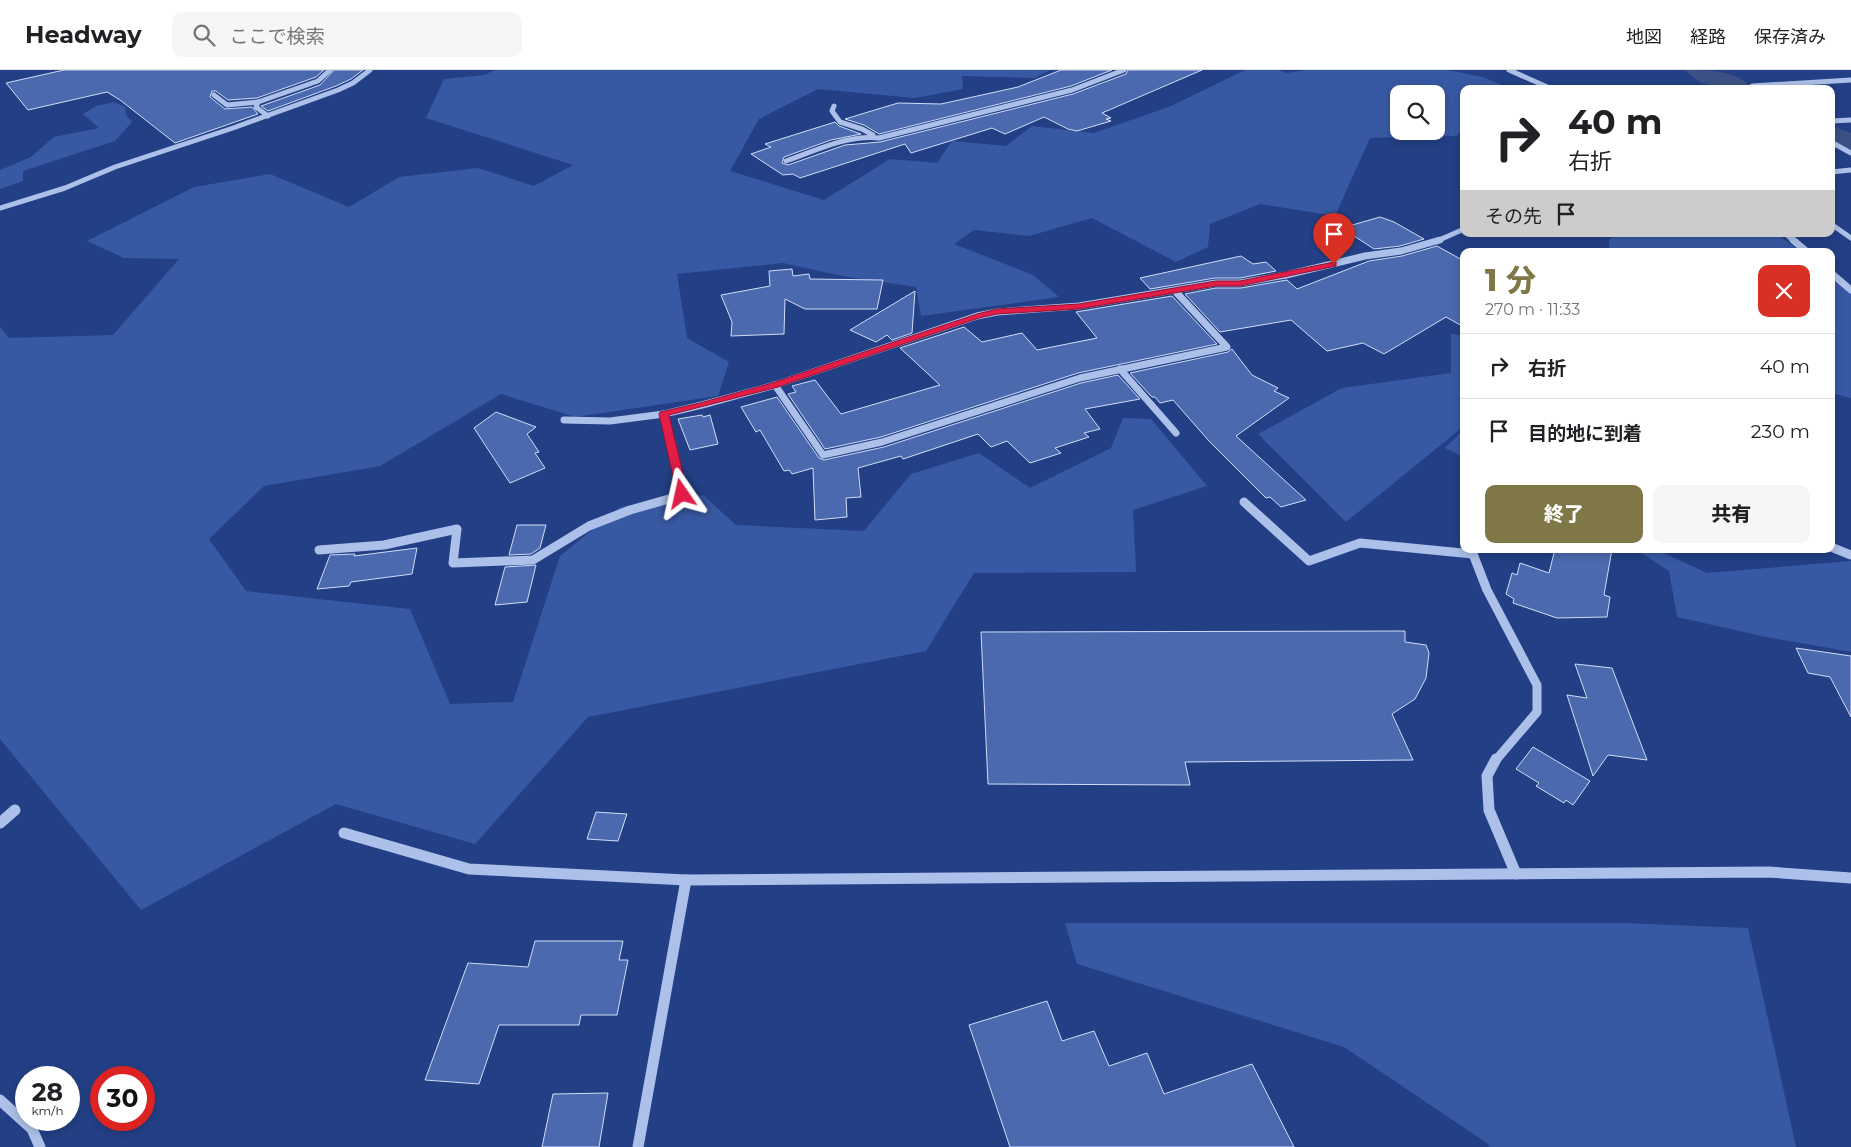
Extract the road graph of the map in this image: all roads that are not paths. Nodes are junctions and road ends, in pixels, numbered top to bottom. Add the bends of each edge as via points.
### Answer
1 (330, 70) edge
2 (370, 70) edge
3 (1124, 70) edge
4 (1509, 70) edge
5 (1851, 80) edge
6 (1543, 85) edge
7 (1768, 85) edge
8 (214, 95) dead end
9 (258, 102) junction
10 (834, 106) dead end
11 (268, 116) junction
12 (1851, 120) edge
13 (1835, 121) edge
14 (873, 135) junction
15 (1835, 144) edge
16 (1851, 153) edge
17 (786, 160) dead end
18 (1851, 170) edge
19 (1835, 172) edge
20 (0, 208) edge
21 (1835, 227) edge
22 (1460, 231) edge
23 (1790, 237) edge
24 (1851, 238) edge
25 (1802, 248) edge
26 (1835, 276) edge
27 (1851, 290) edge
28 (1175, 291) junction
29 (1120, 369) junction
30 (775, 385) junction
31 (664, 414) junction
32 (564, 420) dead end
33 (1176, 432) dead end
34 (1244, 502) dead end
35 (1835, 549) edge
36 (320, 550) dead end
37 (1460, 551) edge
38 (1474, 553) edge
39 (1851, 555) edge
40 (15, 810) dead end
41 (0, 823) edge
42 (344, 833) dead end
43 (1516, 874) junction
44 (1851, 878) edge
45 (686, 880) junction
46 (0, 1100) edge
47 (40, 1147) edge
48 (638, 1147) edge

1 - 9 street via 318,80
2 - 11 street via 344,90
3 - 14 street via 1072,90 879,138
4 - 6 street
5 - 7 street
8 - 9 street via 227,105
9 - 11 street via 256,106
10 - 14 street via 832,111 840,122
11 - 20 street
12 - 13 street
14 - 17 street
15 - 16 street
18 - 19 street
21 - 24 street
22 - 28 street via 1430,244 1400,251 1240,283 1216,283
23 - 25 street
26 - 27 street
28 - 29 street via 1227,347
28 - 30 street via 1079,306 977,316
29 - 30 street via 1080,378 882,442 823,455
29 - 33 street
30 - 31 street
31 - 32 street via 610,421
31 - 36 street via 682,494 589,526 533,560 452,563 457,529 384,545
34 - 37 street via 1309,561 1360,543
35 - 39 street
38 - 43 street via 1487,590 1537,685 1538,712 1499,754 1487,776 1490,810
40 - 41 street
42 - 45 street via 469,869
43 - 44 street via 1769,872
43 - 45 street
45 - 48 street
46 - 47 street via 32,1129

